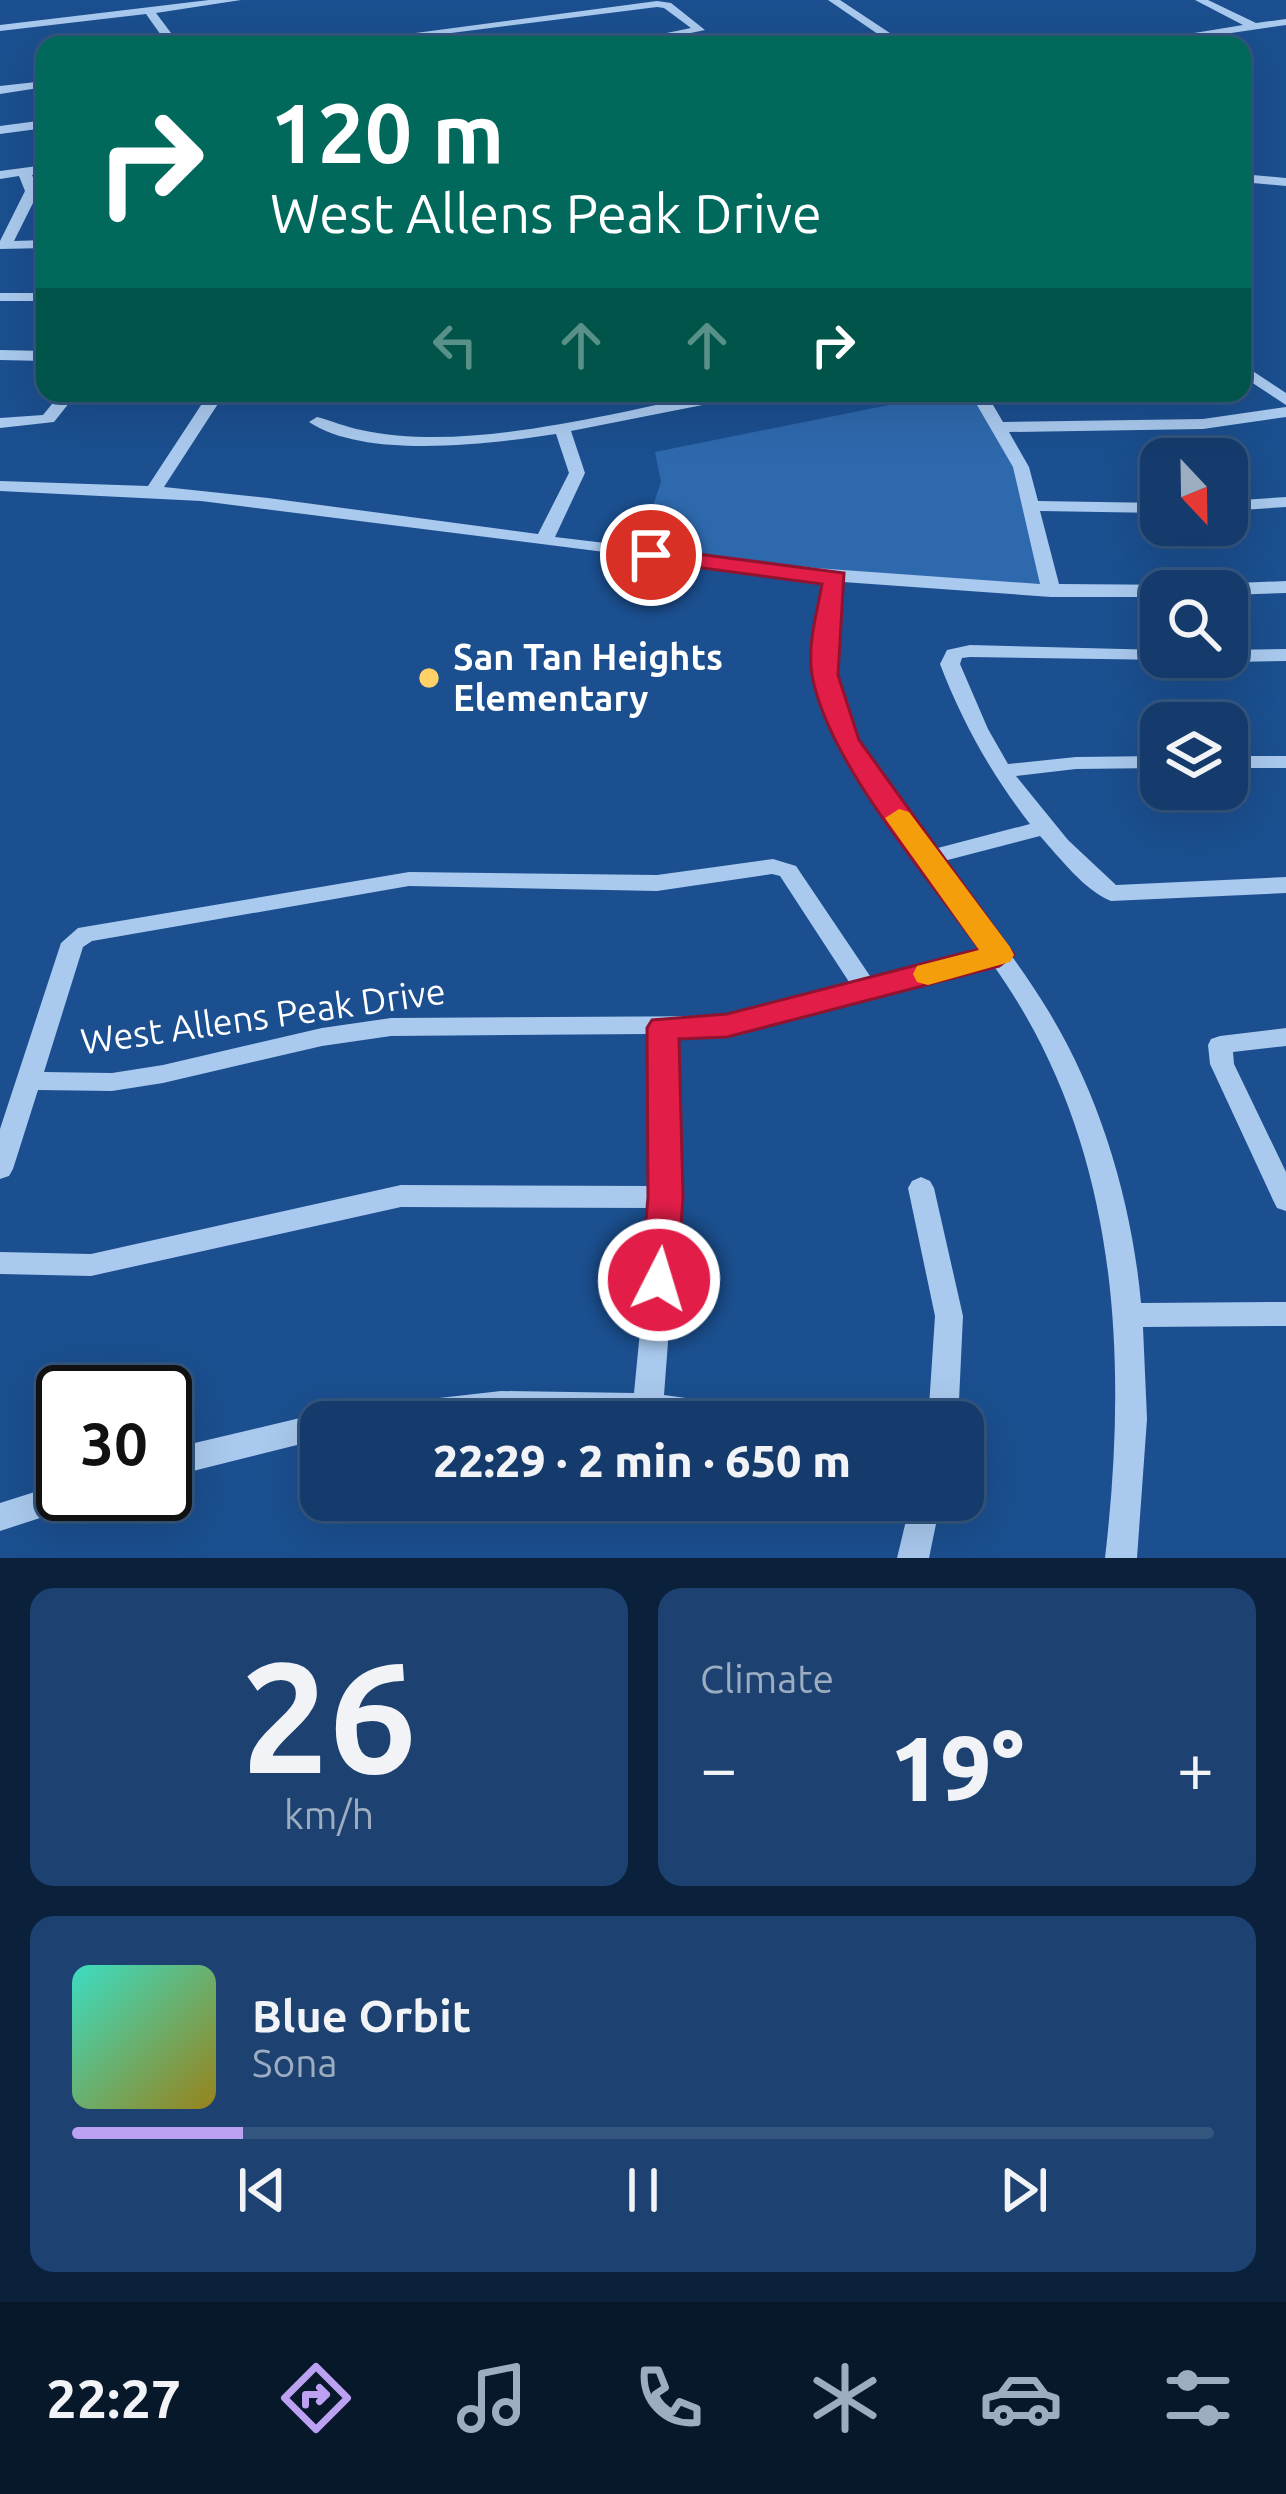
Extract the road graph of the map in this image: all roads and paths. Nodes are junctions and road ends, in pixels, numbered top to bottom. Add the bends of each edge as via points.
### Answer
1 (236, 0) edge
2 (833, 0) edge
3 (1200, 0) edge
4 (149, 10) junction
5 (1286, 22) edge
6 (1254, 26) junction
7 (0, 28) edge
8 (168, 36) edge
9 (403, 36) edge
10 (677, 36) edge
11 (888, 36) edge
12 (1187, 36) edge
13 (36, 85) edge
14 (0, 90) edge
15 (36, 125) edge
16 (0, 130) edge
17 (36, 170) edge
18 (24, 172) junction
19 (0, 175) edge
20 (1251, 179) edge
21 (1286, 182) edge
22 (36, 244) edge
23 (3, 245) edge
24 (0, 297) edge
25 (36, 297) edge
26 (0, 356) edge
27 (36, 356) edge
28 (1251, 375) edge
29 (1286, 400) edge
30 (62, 402) edge
31 (211, 402) edge
32 (693, 402) edge
33 (984, 402) edge
34 (1286, 412) edge
35 (317, 422) dead end
36 (0, 423) edge
37 (1000, 427) junction
38 (562, 428) junction
39 (0, 487) edge
40 (153, 491) junction
41 (1286, 502) edge
42 (1248, 505) edge
43 (1030, 506) junction
44 (1140, 508) edge
45 (544, 541) junction
46 (835, 578) junction
47 (1286, 587) edge
48 (1051, 591) junction
49 (1286, 655) edge
50 (1140, 656) edge
51 (1248, 656) edge
52 (1140, 762) edge
53 (1248, 762) edge
54 (1286, 762) edge
55 (1001, 771) junction
56 (1048, 827) junction
57 (928, 858) junction
58 (1286, 885) edge
59 (999, 955) junction
60 (867, 991) junction
61 (663, 1028) junction
62 (1286, 1037) edge
63 (33, 1081) junction
64 (0, 1169) edge
65 (921, 1188) dead end
66 (666, 1197) junction
67 (1286, 1200) edge
68 (0, 1263) edge
69 (1286, 1314) edge
70 (1132, 1315) junction
71 (648, 1401) edge
72 (944, 1401) edge
73 (300, 1431) edge
74 (192, 1457) edge
75 (36, 1506) edge
76 (0, 1517) edge
77 (921, 1521) edge
78 (913, 1558) edge
79 (1121, 1558) edge

1 - 4 street
2 - 11 street
3 - 6 street
4 - 7 street
4 - 8 street
5 - 6 street
6 - 12 street
9 - 10 street via 657,4 698,33
13 - 14 street
15 - 16 street
17 - 18 street
18 - 19 street
18 - 23 street via 32,191
20 - 21 street
22 - 23 street
24 - 25 street
26 - 27 street
28 - 29 street
30 - 36 street via 38,423
31 - 40 street
32 - 38 street
33 - 37 street
34 - 37 street via 1203,424
35 - 38 street via 403,438
37 - 43 street
38 - 45 street via 577,473
39 - 40 street
40 - 45 street
41 - 42 street
43 - 44 street
43 - 48 street
45 - 46 street
46 - 48 street
46 - 57 street via 824,643 834,708 868,776
47 - 48 street
49 - 51 street
50 - 55 street via 954,654 950,664 969,720
52 - 55 street
53 - 54 street
55 - 56 street
56 - 57 street
56 - 58 street via 1111,893
57 - 59 street
59 - 60 street, West Allens Peak Drive
59 - 70 street via 1043,1023 1102,1161
60 - 61 street, West Allens Peak Drive via 727,1025
60 - 63 street via 788,871 773,866 657,883 410,879 86,934 73,943
61 - 63 street, West Allens Peak Drive via 391,1027 112,1082
61 - 66 street
62 - 67 street via 1220,1045
63 - 64 street
65 - 72 street via 949,1316
66 - 68 street via 401,1196 91,1265
66 - 71 street
69 - 70 street
70 - 79 street via 1132,1472
73 - 74 street
75 - 76 street
77 - 78 street

